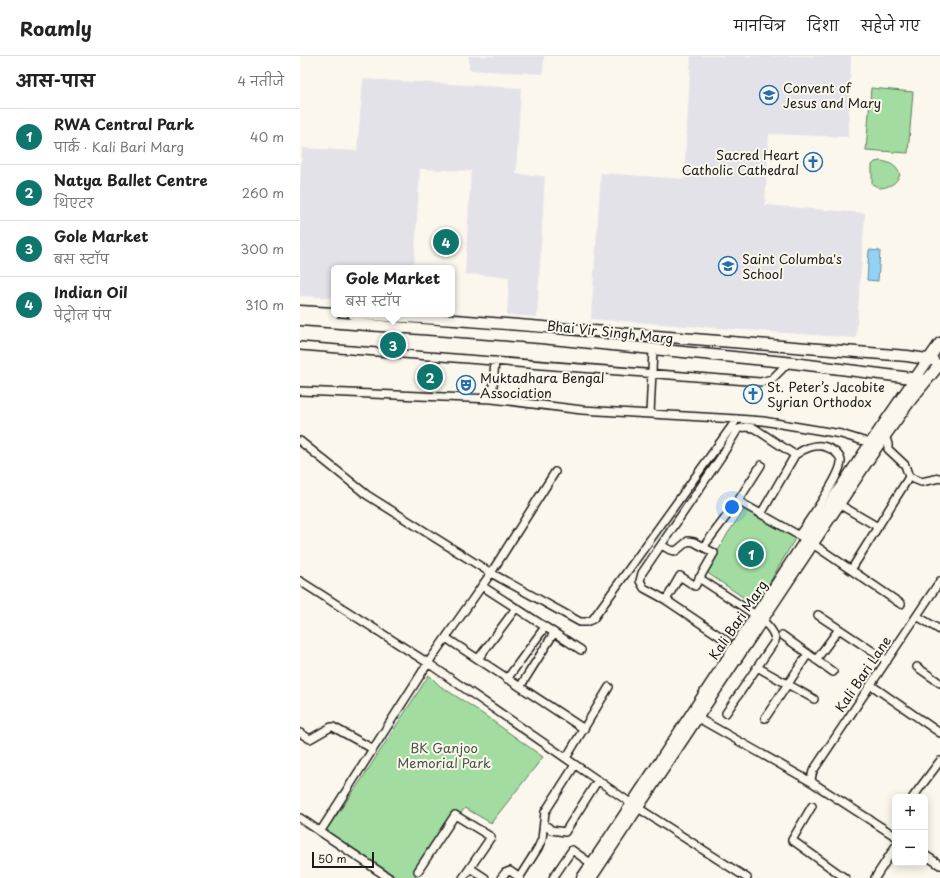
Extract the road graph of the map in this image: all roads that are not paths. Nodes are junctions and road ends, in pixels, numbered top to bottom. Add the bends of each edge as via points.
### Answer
1 (300, 311) edge
2 (331, 313) edge
3 (404, 317) edge
4 (300, 320) edge
5 (940, 343) edge
6 (300, 346) edge
7 (653, 350) junction
8 (929, 359) junction
9 (495, 361) junction
10 (789, 362) junction
11 (940, 364) edge
12 (652, 374) junction
13 (916, 378) junction
14 (927, 380) junction
15 (300, 391) edge
16 (492, 399) junction
17 (650, 414) junction
18 (737, 419) junction
19 (884, 432) junction
20 (300, 441) edge
21 (870, 443) junction
22 (795, 455) junction
23 (761, 464) dead end
24 (555, 472) dead end
25 (909, 477) junction
26 (940, 478) edge
27 (738, 501) junction
28 (836, 503) junction
29 (761, 514) junction
30 (878, 527) junction
31 (806, 540) junction
32 (662, 544) junction
33 (704, 546) junction
34 (851, 570) junction
35 (491, 573) junction
36 (699, 578) junction
37 (300, 581) edge
38 (940, 581) edge
39 (482, 586) junction
40 (666, 600) junction
41 (901, 604) dead end
42 (516, 608) junction
43 (818, 615) dead end
44 (917, 616) junction
45 (760, 618) junction
46 (545, 627) junction
47 (839, 629) junction
48 (940, 630) edge
49 (554, 633) junction
50 (782, 634) dead end
51 (446, 638) junction
52 (727, 641) dead end
53 (581, 650) dead end
54 (808, 654) junction
55 (478, 659) junction
56 (816, 660) junction
57 (887, 660) junction
58 (428, 663) junction
59 (757, 667) junction
60 (917, 667) dead end
61 (833, 672) dead end
62 (507, 679) junction
63 (940, 683) edge
64 (787, 684) junction
65 (871, 685) junction
66 (520, 687) junction
67 (609, 687) dead end
68 (814, 699) dead end
69 (726, 713) dead end
70 (698, 718) junction
71 (765, 718) dead end
72 (584, 729) junction
73 (300, 733) edge
74 (940, 733) edge
75 (373, 749) junction
76 (566, 758) junction
77 (940, 760) edge
78 (575, 764) junction
79 (598, 780) junction
80 (813, 783) junction
81 (915, 794) edge
82 (636, 806) junction
83 (812, 806) dead end
84 (300, 818) edge
85 (548, 827) dead end
86 (320, 832) junction
87 (892, 834) edge
88 (892, 852) edge
89 (928, 857) edge
90 (940, 865) edge
91 (470, 868) junction
92 (418, 871) dead end
93 (589, 873) edge
94 (389, 878) edge
95 (463, 878) edge
96 (485, 878) edge
97 (501, 878) edge
98 (519, 878) edge
99 (553, 878) edge
100 (747, 878) edge
101 (846, 878) edge
102 (876, 878) edge

1 - 2 street
3 - 8 street, Bhai Vir Singh Marg
4 - 7 street, Bhai Vir Singh Marg via 540,338
5 - 8 street
6 - 9 street
7 - 10 street, Bhai Vir Singh Marg
7 - 12 street
8 - 11 street, Bhai Vir Singh Marg
8 - 13 street
9 - 12 street
9 - 16 street
10 - 12 street via 772,379 766,381
10 - 13 street, Bhai Vir Singh Marg
11 - 14 street, Kali Bari Marg
12 - 17 street
13 - 14 street, Bhai Vir Singh Marg
13 - 19 street, Kali Bari Marg
14 - 19 street, Kali Bari Marg
15 - 16 street
16 - 17 street via 582,410
17 - 18 street
18 - 21 street via 841,434
18 - 35 street via 593,619 580,622
19 - 21 street, Kali Bari Marg
19 - 25 street via 888,449 905,465
19 - 28 street, Kali Bari Marg
20 - 35 street via 367,495
21 - 28 street, Kali Bari Marg
22 - 29 street
22 - 31 street via 803,449 825,446 838,454 841,461 837,475
22 - 32 street via 754,428 738,429
23 - 27 street
24 - 35 street
25 - 26 street via 921,482
25 - 30 street
27 - 29 street
27 - 33 street
28 - 30 street
28 - 31 street, Kali Bari Marg
29 - 31 street
30 - 34 street
31 - 34 street
31 - 45 street, Kali Bari Marg
32 - 33 street via 676,551 688,541
32 - 40 street via 642,573 640,581 644,588
33 - 36 street via 714,554
34 - 41 street
35 - 39 street
36 - 40 street via 695,586 680,576
36 - 45 street
37 - 58 street
38 - 44 street, Kali Bari Lane
39 - 42 street
39 - 51 street
40 - 52 street
42 - 46 street
42 - 55 street
43 - 47 street
44 - 48 street
44 - 57 street, Kali Bari Lane
45 - 59 street via 774,633 775,641
45 - 70 street, Kali Bari Marg
45 - 82 street, Kali Bari Marg
46 - 49 street
46 - 62 street
47 - 56 street
47 - 57 street
49 - 53 street
49 - 66 street
50 - 54 street
51 - 55 street
51 - 58 street
54 - 56 street
54 - 64 street
55 - 62 street
56 - 61 street
57 - 65 street, Kali Bari Lane
58 - 75 street
58 - 76 street
59 - 64 street
59 - 69 street
60 - 63 street
62 - 66 street
64 - 68 street
64 - 71 street
65 - 74 street
65 - 80 street, Kali Bari Lane via 813,772
66 - 72 street
67 - 72 street
70 - 80 street
70 - 82 street, Kali Bari Marg
72 - 76 street
73 - 75 street via 310,739 333,727
75 - 86 street
76 - 78 street
77 - 81 street
78 - 79 street
78 - 98 street via 545,812 542,839
79 - 82 street
79 - 85 street via 565,832 551,830
80 - 87 street
82 - 93 street, Kali Bari Marg
82 - 100 street
83 - 101 street via 792,840
84 - 86 street
86 - 94 street
88 - 102 street
89 - 90 street
91 - 92 street via 491,837 455,815
91 - 95 street
91 - 96 street
93 - 99 street via 572,850
97 - 98 street via 510,871

